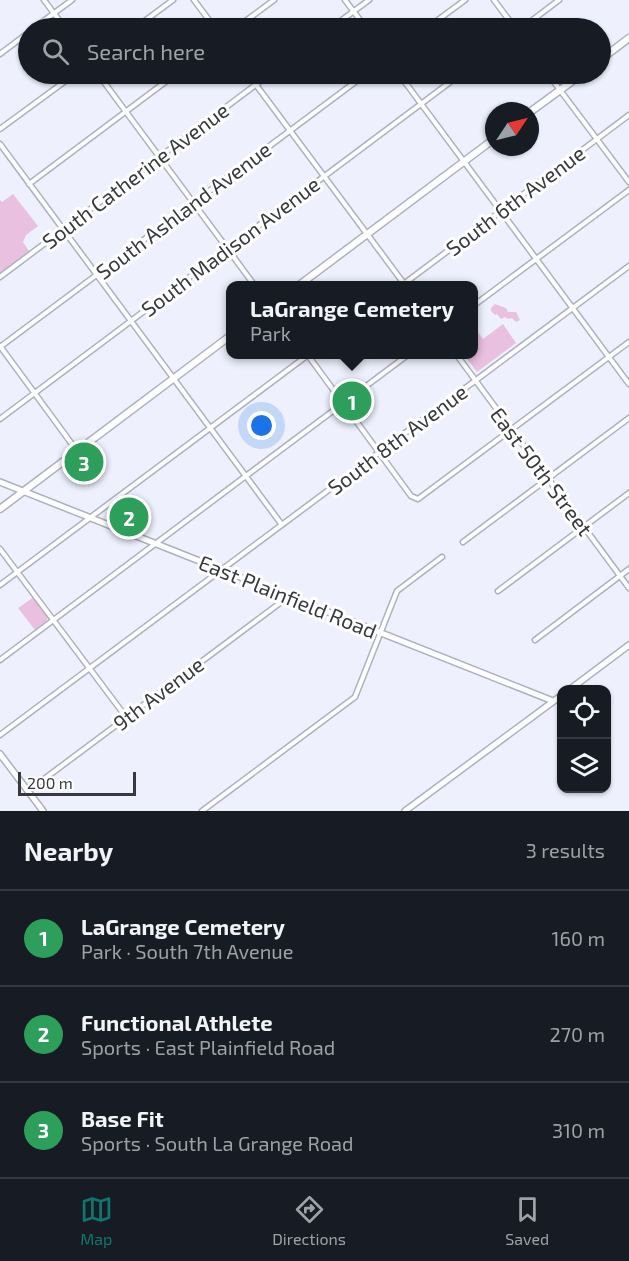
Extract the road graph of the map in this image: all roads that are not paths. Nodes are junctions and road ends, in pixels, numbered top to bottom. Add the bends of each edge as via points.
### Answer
1 (44, 0) edge
2 (72, 0) edge
3 (173, 0) edge
4 (194, 0) edge
5 (274, 0) edge
6 (345, 0) edge
7 (369, 0) edge
8 (465, 0) edge
9 (494, 0) edge
10 (559, 0) edge
11 (353, 12) junction
12 (54, 14) junction
13 (48, 18) edge
14 (57, 18) edge
15 (149, 18) edge
16 (208, 18) edge
17 (250, 18) edge
18 (345, 18) edge
19 (358, 18) edge
20 (441, 18) edge
21 (508, 18) edge
22 (535, 18) edge
23 (629, 39) edge
24 (18, 40) edge
25 (611, 52) edge
26 (0, 54) edge
27 (61, 84) edge
28 (106, 84) edge
29 (162, 84) edge
30 (256, 84) joint
31 (352, 84) edge
32 (407, 84) edge
33 (447, 84) edge
34 (556, 84) edge
35 (569, 84) edge
36 (561, 90) junction
37 (421, 103) junction
38 (539, 106) edge
39 (126, 111) junction
40 (629, 115) edge
41 (0, 129) edge
42 (290, 129) junction
43 (597, 139) junction
44 (0, 144) edge
45 (485, 146) edge
46 (160, 156) junction
47 (465, 161) junction
48 (324, 176) junction
49 (629, 182) edge
50 (29, 184) junction
51 (629, 190) edge
52 (194, 203) junction
53 (501, 211) junction
54 (64, 229) junction
55 (367, 234) junction
56 (227, 248) junction
57 (537, 259) junction
58 (629, 266) edge
59 (97, 275) junction
60 (0, 277) edge
61 (252, 281) edge
62 (303, 281) edge
63 (400, 281) edge
64 (408, 281) edge
65 (478, 303) edge
66 (573, 308) junction
67 (131, 321) junction
68 (226, 340) edge
69 (629, 342) edge
70 (0, 347) edge
71 (609, 357) junction
72 (302, 359) edge
73 (310, 359) edge
74 (402, 359) edge
75 (460, 359) edge
76 (174, 378) junction
77 (475, 380) junction
78 (629, 384) edge
79 (34, 393) junction
80 (343, 404) junction
81 (629, 418) edge
82 (0, 419) edge
83 (210, 428) junction
84 (512, 430) junction
85 (77, 451) junction
86 (379, 452) junction
87 (247, 477) junction
88 (548, 478) junction
89 (0, 482) edge
90 (23, 492) junction
91 (629, 493) edge
92 (0, 509) edge
93 (89, 518) junction
94 (282, 525) junction
95 (584, 527) junction
96 (463, 542) dead end
97 (155, 544) junction
98 (0, 549) edge
99 (442, 557) dead end
100 (629, 569) edge
101 (222, 570) junction
102 (18, 572) junction
103 (620, 576) junction
104 (0, 585) edge
105 (629, 588) edge
106 (498, 591) dead end
107 (288, 596) junction
108 (54, 620) junction
109 (380, 633) junction
110 (535, 640) dead end
111 (629, 645) edge
112 (0, 660) edge
113 (89, 669) junction
114 (576, 685) edge
115 (557, 698) edge
116 (553, 701) junction
117 (126, 717) junction
118 (0, 735) edge
119 (0, 754) edge
120 (28, 791) junction
121 (43, 811) edge
122 (202, 811) edge
123 (405, 811) edge

1 - 12 street
2 - 12 street
3 - 15 street
4 - 16 street
5 - 17 street
6 - 11 street
7 - 11 street
8 - 20 street
9 - 21 street
10 - 22 street
11 - 18 street
11 - 19 street
12 - 13 street
12 - 14 street
23 - 25 main road
24 - 26 street
27 - 41 street
28 - 39 street
29 - 39 street
30 - 42 street
30 - 46 street, South Catherine Avenue
31 - 42 street, South Ashland Avenue
32 - 37 street
33 - 37 street, South Madison Avenue
34 - 36 street
35 - 36 main road
36 - 38 main road
36 - 43 street
37 - 47 street
37 - 48 street, South Madison Avenue
39 - 46 street
39 - 50 street
40 - 43 street, South 6th Avenue
42 - 48 street
42 - 52 street, South Ashland Avenue
43 - 49 street
43 - 53 street, South 6th Avenue
44 - 50 street
45 - 47 main road
46 - 52 street
46 - 54 street, South Catherine Avenue
47 - 53 street
47 - 55 main road
48 - 55 street
48 - 56 street, South Madison Avenue
50 - 54 street
51 - 57 street
52 - 56 street
52 - 59 street, South Ashland Avenue
53 - 57 street
53 - 64 street, South 6th Avenue
54 - 59 street
54 - 60 street, South Catherine Avenue
55 - 62 main road
55 - 63 street
56 - 61 street
56 - 67 street, South Madison Avenue
57 - 65 street
57 - 66 street
58 - 66 street, South 8th Avenue
59 - 67 street
59 - 70 street, South Ashland Avenue
66 - 71 street
66 - 77 street, South 8th Avenue
67 - 76 street
67 - 79 street, South Madison Avenue
68 - 76 main road
69 - 71 street
70 - 79 street
71 - 78 street
71 - 84 street
72 - 83 street
73 - 80 street
74 - 80 street
75 - 77 street, East 50th Street
76 - 83 street
76 - 85 main road
77 - 84 street, East 50th Street
77 - 86 street, South 8th Avenue
79 - 82 street, South Madison Avenue
79 - 85 street
80 - 86 street
80 - 87 street
81 - 88 street
83 - 87 street
83 - 93 street
84 - 86 street via 415,499
84 - 88 street, East 50th Street
85 - 90 main road
86 - 94 street, South 8th Avenue
87 - 94 street
87 - 97 street
88 - 95 street, East 50th Street
88 - 96 street
89 - 90 main road, East Plainfield Road
90 - 92 main road
90 - 93 main road, East Plainfield Road
91 - 95 street
93 - 97 main road, East Plainfield Road
93 - 102 street
94 - 101 street, South 8th Avenue
95 - 103 street, East 50th Street
95 - 106 street
97 - 101 main road, East Plainfield Road
97 - 108 street
98 - 102 street
99 - 109 street via 397,591
100 - 103 street
101 - 107 main road, East Plainfield Road
101 - 113 street, South 8th Avenue
102 - 104 street
102 - 108 street
103 - 105 street, East 50th Street
103 - 110 street
107 - 109 main road, East Plainfield Road
107 - 117 street, 9th Avenue
108 - 112 street
108 - 113 street
109 - 116 main road, East Plainfield Road
109 - 122 street via 355,697
111 - 114 main road
113 - 117 street
113 - 118 street, South 8th Avenue
115 - 116 main road
116 - 123 main road
117 - 120 street, 9th Avenue
119 - 120 main road
120 - 121 main road

